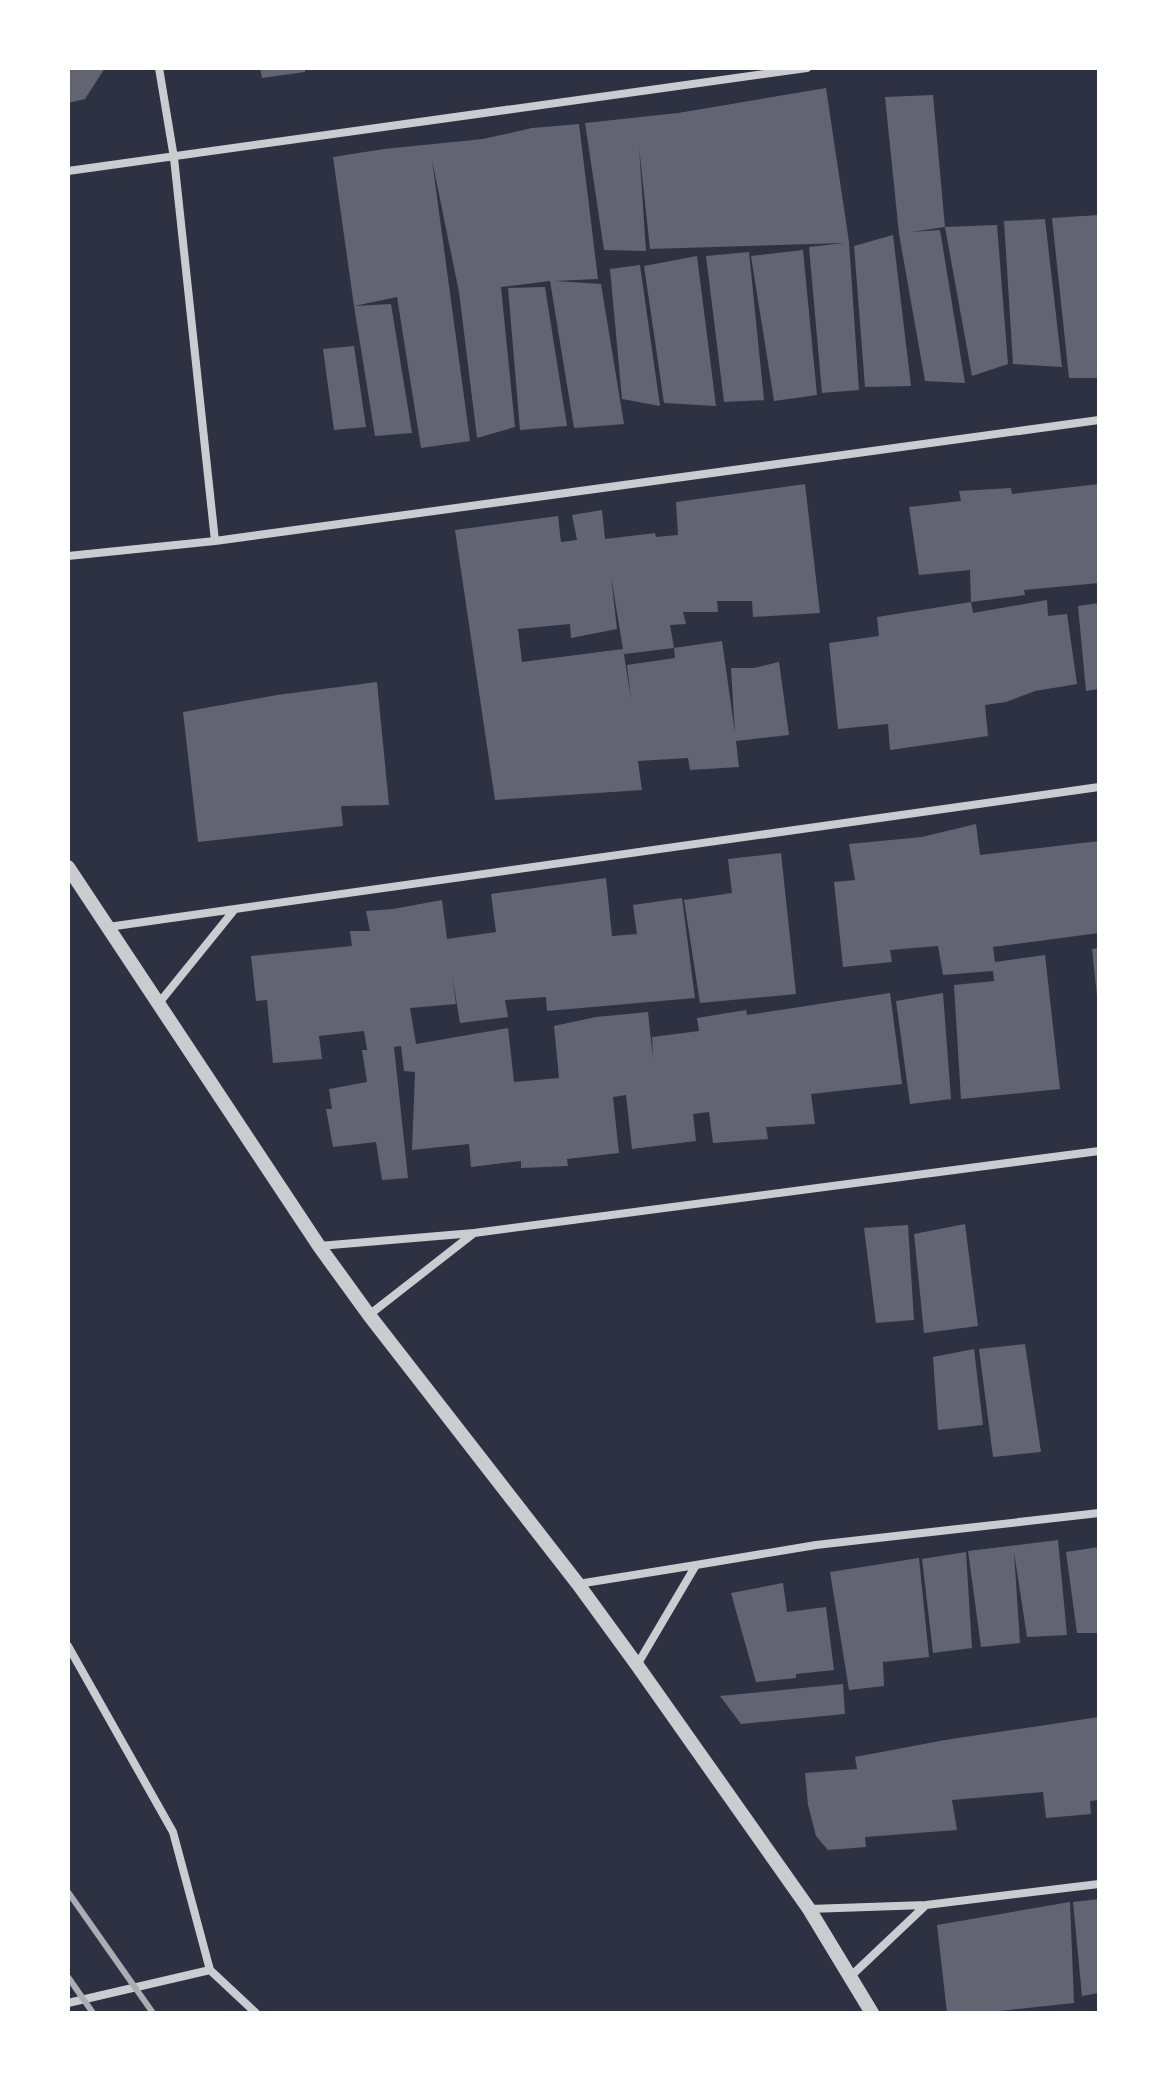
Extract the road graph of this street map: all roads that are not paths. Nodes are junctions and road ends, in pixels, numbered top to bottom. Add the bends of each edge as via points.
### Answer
1 (159, 68) edge
2 (807, 68) edge
3 (174, 158) junction
4 (68, 171) edge
5 (1099, 420) edge
6 (215, 541) junction
7 (68, 556) edge
8 (1099, 787) edge
9 (68, 867) edge
10 (235, 909) junction
11 (108, 927) junction
12 (159, 1003) junction
13 (1099, 1151) edge
14 (474, 1233) junction
15 (319, 1246) junction
16 (369, 1315) junction
17 (1099, 1513) edge
18 (696, 1565) junction
19 (578, 1584) junction
20 (68, 1646) edge
21 (637, 1665) junction
22 (1099, 1884) edge
23 (926, 1905) junction
24 (809, 1909) junction
25 (210, 1970) junction
26 (851, 1976) junction
27 (68, 2003) edge
28 (256, 2013) edge
29 (872, 2013) edge

1 - 3 street
2 - 3 street
3 - 4 street
3 - 6 street
5 - 6 street
6 - 7 street
8 - 10 street
9 - 11 street
10 - 11 street
10 - 12 street
11 - 12 street
12 - 15 street
13 - 14 street
14 - 15 street
14 - 16 street
15 - 16 street
16 - 19 street
17 - 18 street via 816,1545
18 - 19 street
18 - 21 street
19 - 21 street
20 - 25 street via 173,1832
21 - 24 street
22 - 23 street
23 - 24 street
23 - 26 street
24 - 26 street
25 - 27 street
25 - 28 street
26 - 29 street

